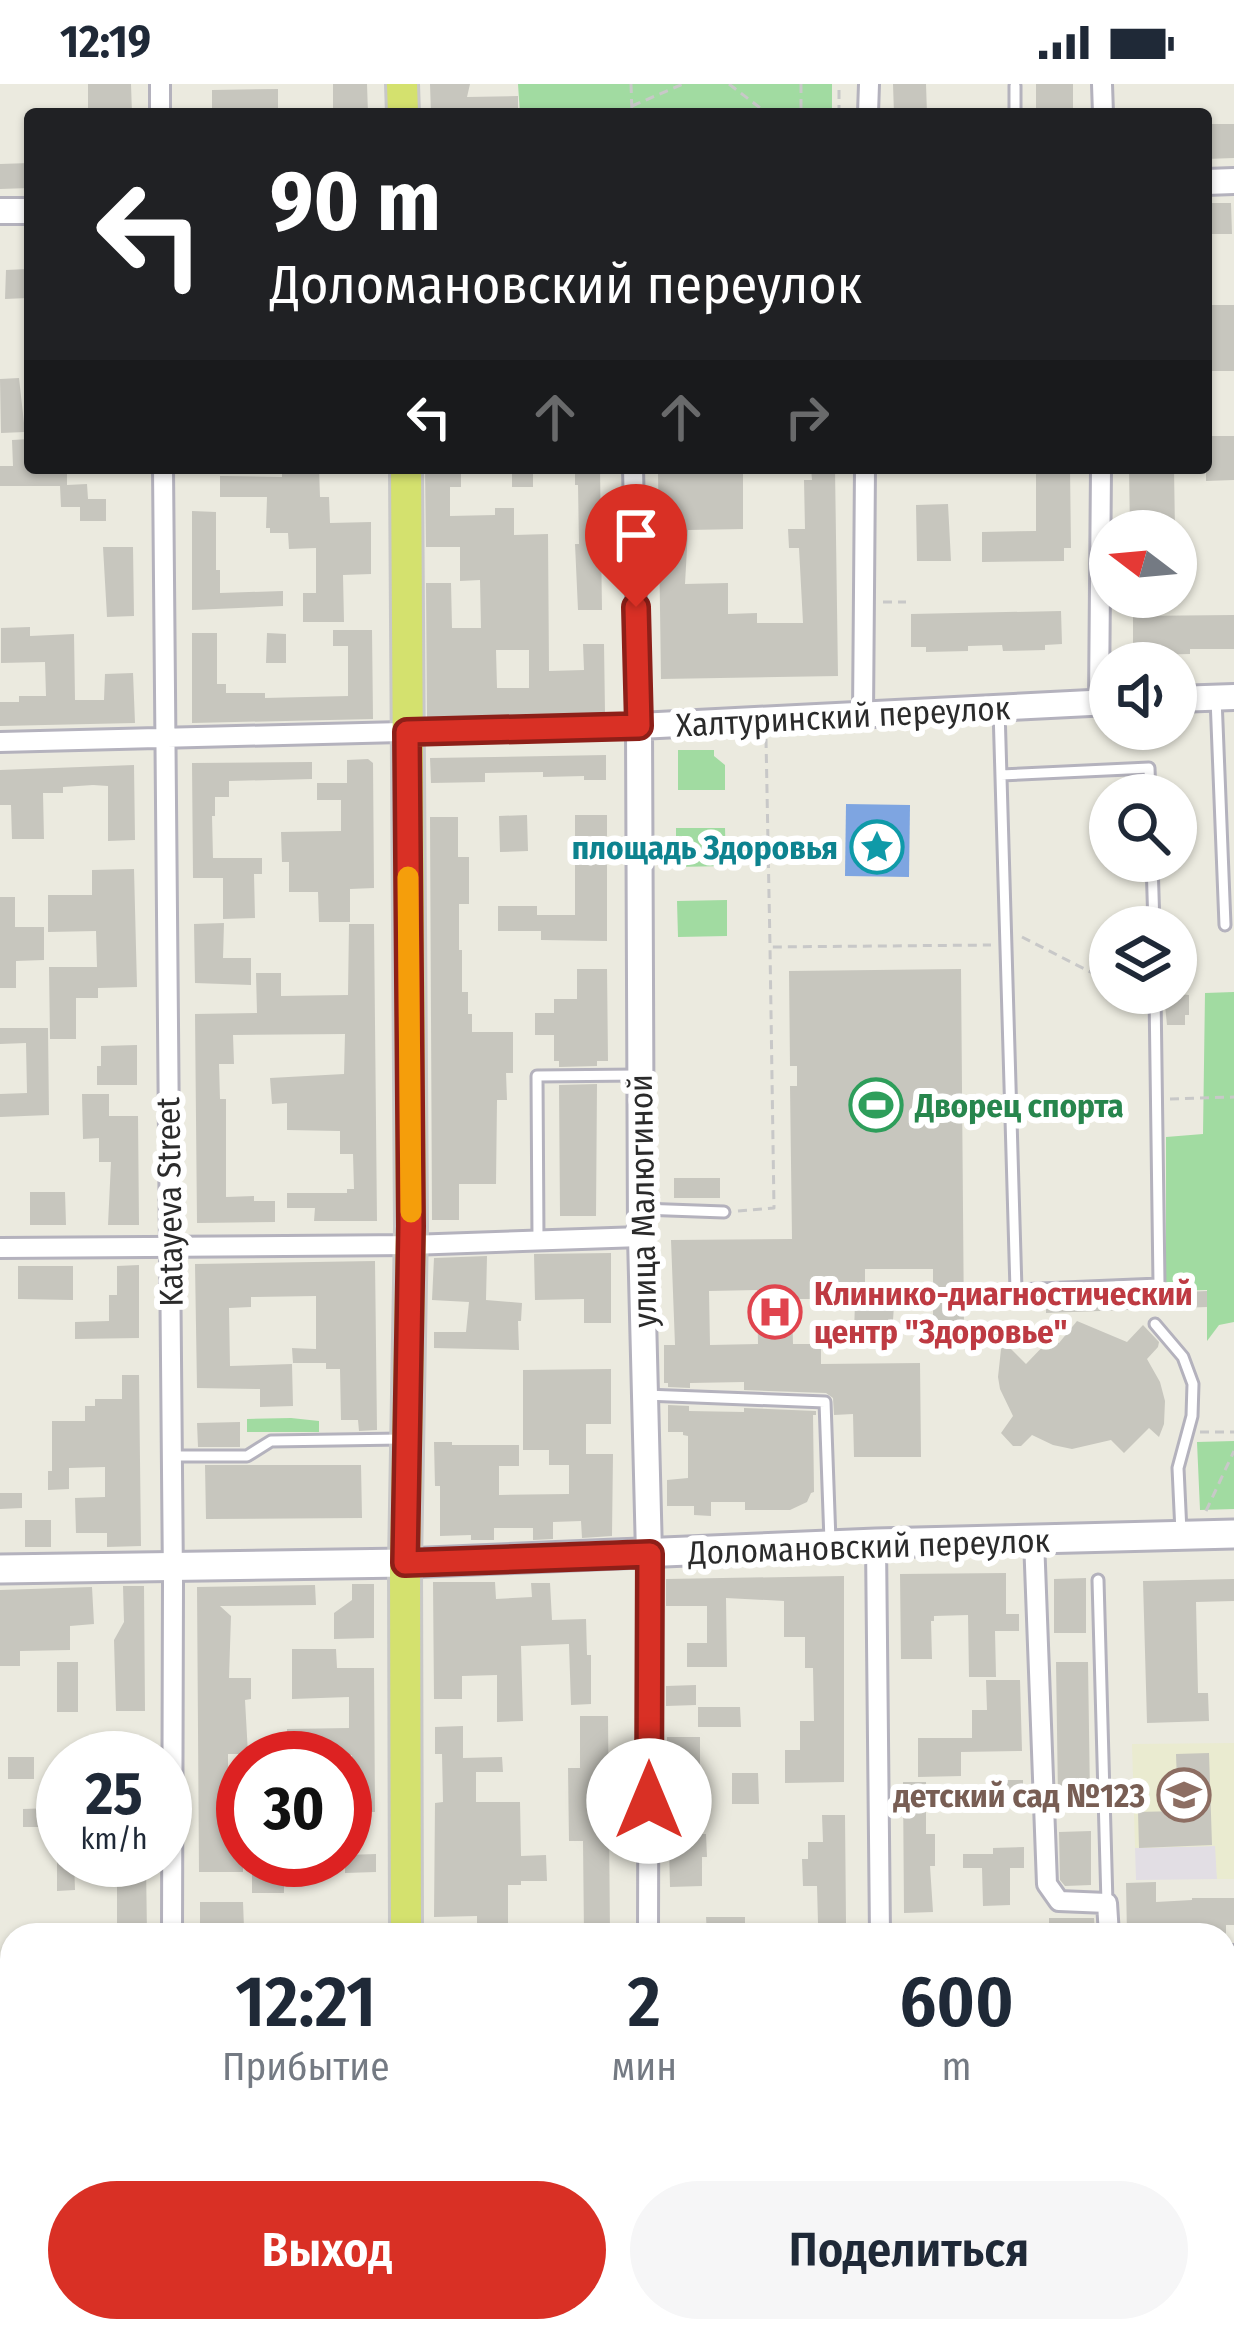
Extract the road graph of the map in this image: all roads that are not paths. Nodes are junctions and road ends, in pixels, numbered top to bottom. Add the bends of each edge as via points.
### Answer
1 (163, 474) edge
2 (406, 474) edge
3 (633, 474) edge
4 (865, 474) edge
5 (1101, 474) edge
6 (1104, 642) edge
7 (1225, 698) edge
8 (1089, 703) edge
9 (999, 708) junction
10 (863, 715) junction
11 (639, 726) junction
12 (407, 732) junction
13 (165, 738) junction
14 (0, 742) edge
15 (1149, 774) edge
16 (1001, 775) junction
17 (1225, 926) dead end
18 (1155, 1014) edge
19 (641, 1075) junction
20 (641, 1209) junction
21 (724, 1212) road end
22 (641, 1237) junction
23 (538, 1240) junction
24 (410, 1245) junction
25 (169, 1246) junction
26 (0, 1248) edge
27 (1155, 1324) dead end
28 (645, 1395) junction
29 (407, 1439) junction
30 (172, 1456) junction
31 (1234, 1534) edge
32 (1182, 1536) junction
33 (1034, 1539) junction
34 (876, 1543) junction
35 (830, 1545) junction
36 (650, 1554) junction
37 (405, 1563) junction
38 (173, 1566) junction
39 (0, 1569) edge
40 (1098, 1580) dead end
41 (1107, 1903) junction
42 (172, 1923) edge
43 (406, 1923) edge
44 (648, 1923) edge
45 (880, 1923) edge
46 (1108, 1923) edge

1 - 13 street, Katayeva Street
2 - 12 main road
3 - 11 street, улица Малюгиной
4 - 10 street
5 - 6 street
7 - 17 lane
8 - 9 street, Халтуринский переулок
9 - 10 street, Халтуринский переулок
9 - 16 lane
10 - 11 street, Халтуринский переулок
11 - 12 street, Халтуринский переулок
11 - 19 street, улица Малюгиной
12 - 13 street, Халтуринский переулок
12 - 24 main road
13 - 14 street, Халтуринский переулок
13 - 25 street, Katayeva Street
15 - 16 lane via 1149,768
16 - 18 lane via 1016,1290 1159,1284
19 - 20 street, улица Малюгиной
19 - 23 lane via 538,1076
20 - 21 lane
20 - 22 street, улица Малюгиной
22 - 23 street
22 - 28 street, улица Малюгиной
23 - 24 street
24 - 25 street
24 - 29 main road
25 - 26 street
25 - 30 street, Katayeva Street
27 - 32 lane via 1184,1357 1193,1384 1178,1468
28 - 35 lane via 825,1402
28 - 36 street, улица Малюгиной
29 - 30 lane via 271,1441 251,1455
29 - 37 main road
30 - 38 street, Katayeva Street
31 - 32 main road, Доломановский переулок
32 - 33 main road, Доломановский переулок
33 - 34 main road, Доломановский переулок
33 - 41 street via 1047,1884 1059,1901
34 - 35 main road, Доломановский переулок
34 - 45 street
35 - 36 main road, Доломановский переулок
36 - 37 main road, Доломановский переулок
36 - 44 street, улица Малюгиной
37 - 38 main road, Доломановский переулок
37 - 43 main road
38 - 39 main road, Доломановский переулок
38 - 42 street, Katayeva Street
40 - 41 lane
41 - 46 street

